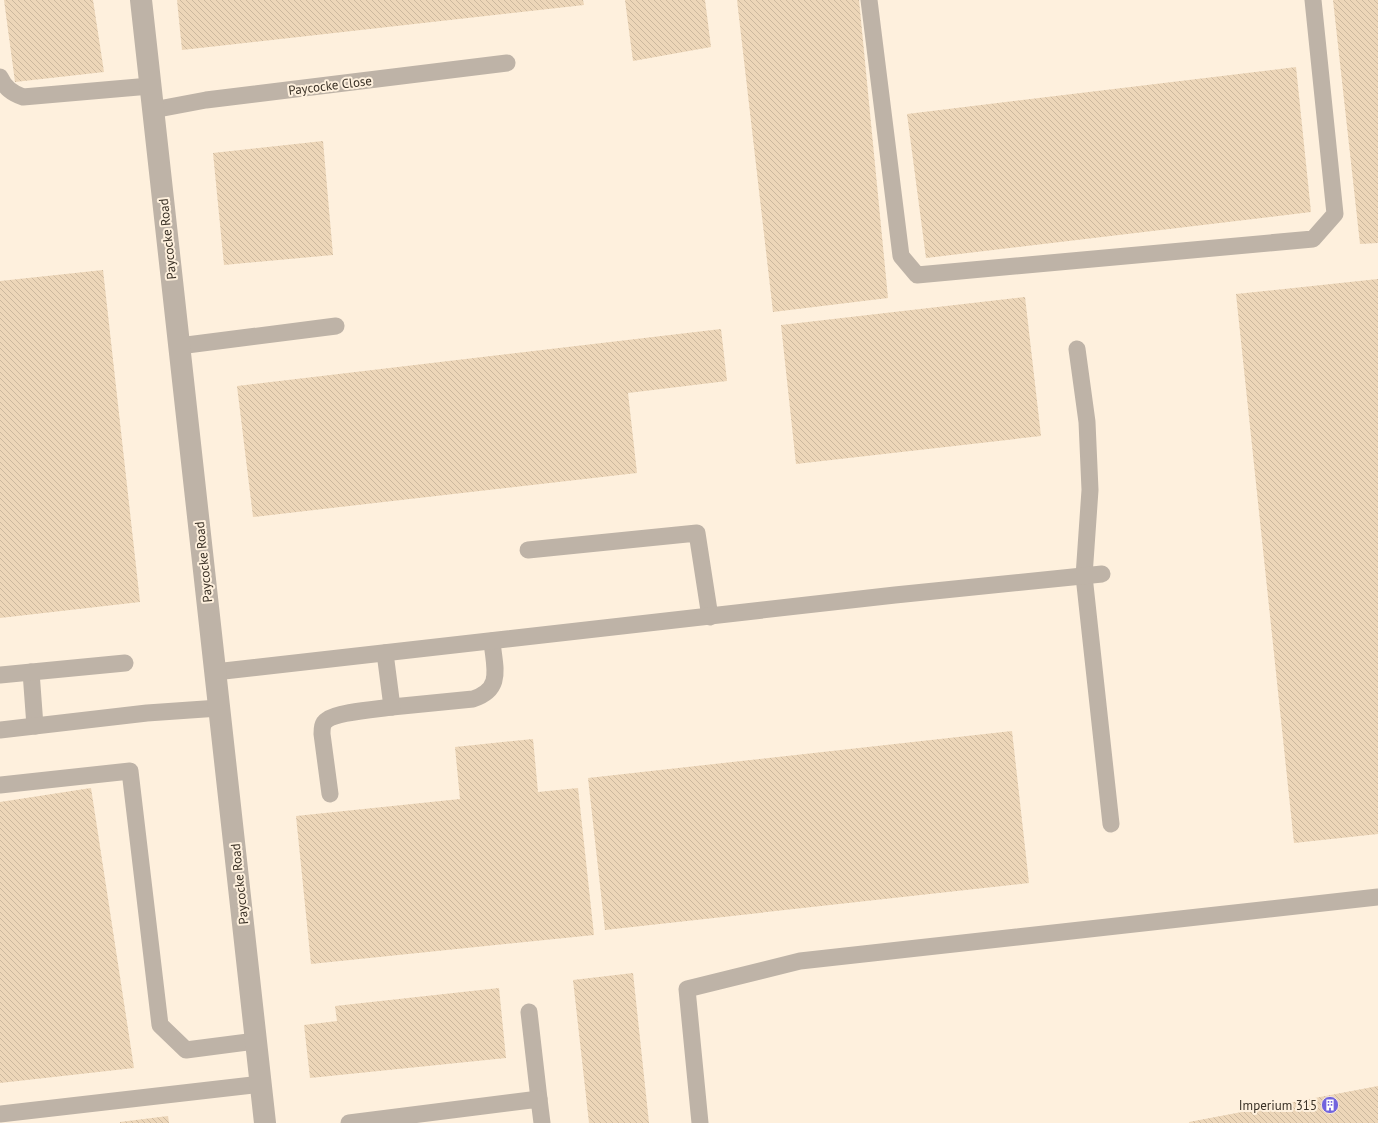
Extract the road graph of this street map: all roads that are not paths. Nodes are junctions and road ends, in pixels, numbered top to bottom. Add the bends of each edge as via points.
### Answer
1 (141, 0) edge
2 (869, 0) edge
3 (1313, 0) edge
4 (507, 63) dead end
5 (0, 77) edge
6 (150, 86) junction
7 (153, 110) junction
8 (336, 326) dead end
9 (179, 346) junction
10 (1077, 349) dead end
11 (528, 550) dead end
12 (1102, 574) dead end
13 (1084, 576) junction
14 (710, 617) junction
15 (492, 641) junction
16 (385, 653) junction
17 (125, 663) dead end
18 (31, 672) junction
19 (215, 672) junction
20 (0, 675) edge
21 (392, 707) junction
22 (219, 708) junction
23 (35, 726) junction
24 (0, 730) edge
25 (0, 785) edge
26 (330, 794) dead end
27 (1111, 824) dead end
28 (1378, 897) edge
29 (529, 1012) dead end
30 (256, 1041) junction
31 (261, 1084) junction
32 (539, 1099) junction
33 (0, 1114) edge
34 (265, 1123) edge
35 (349, 1123) edge
36 (542, 1123) edge
37 (700, 1123) edge

1 - 6 street, Paycocke Road
2 - 3 lane via 901,256 917,275 1313,239 1335,214
4 - 7 lane, Paycocke Close via 206,100
5 - 6 lane via 13,93 23,97
6 - 7 street, Paycocke Road
7 - 9 street, Paycocke Road
8 - 9 lane
9 - 19 street, Paycocke Road
10 - 13 lane via 1087,422 1090,490
11 - 14 lane via 697,534
12 - 13 lane
13 - 14 lane
13 - 27 lane
14 - 15 lane
15 - 16 lane
15 - 21 lane via 495,677 492,688 482,696
16 - 19 lane
16 - 21 lane
17 - 18 lane
18 - 20 lane
18 - 23 lane
19 - 22 street, Paycocke Road
21 - 26 lane via 338,715 327,719 322,726
22 - 23 lane via 147,713
22 - 30 street, Paycocke Road
23 - 24 lane
25 - 30 lane via 130,771 160,1025 186,1050
28 - 37 lane via 800,961 687,989
29 - 32 lane
30 - 31 street, Paycocke Road
31 - 33 lane
31 - 34 street, Paycocke Road
32 - 35 lane
32 - 36 lane

